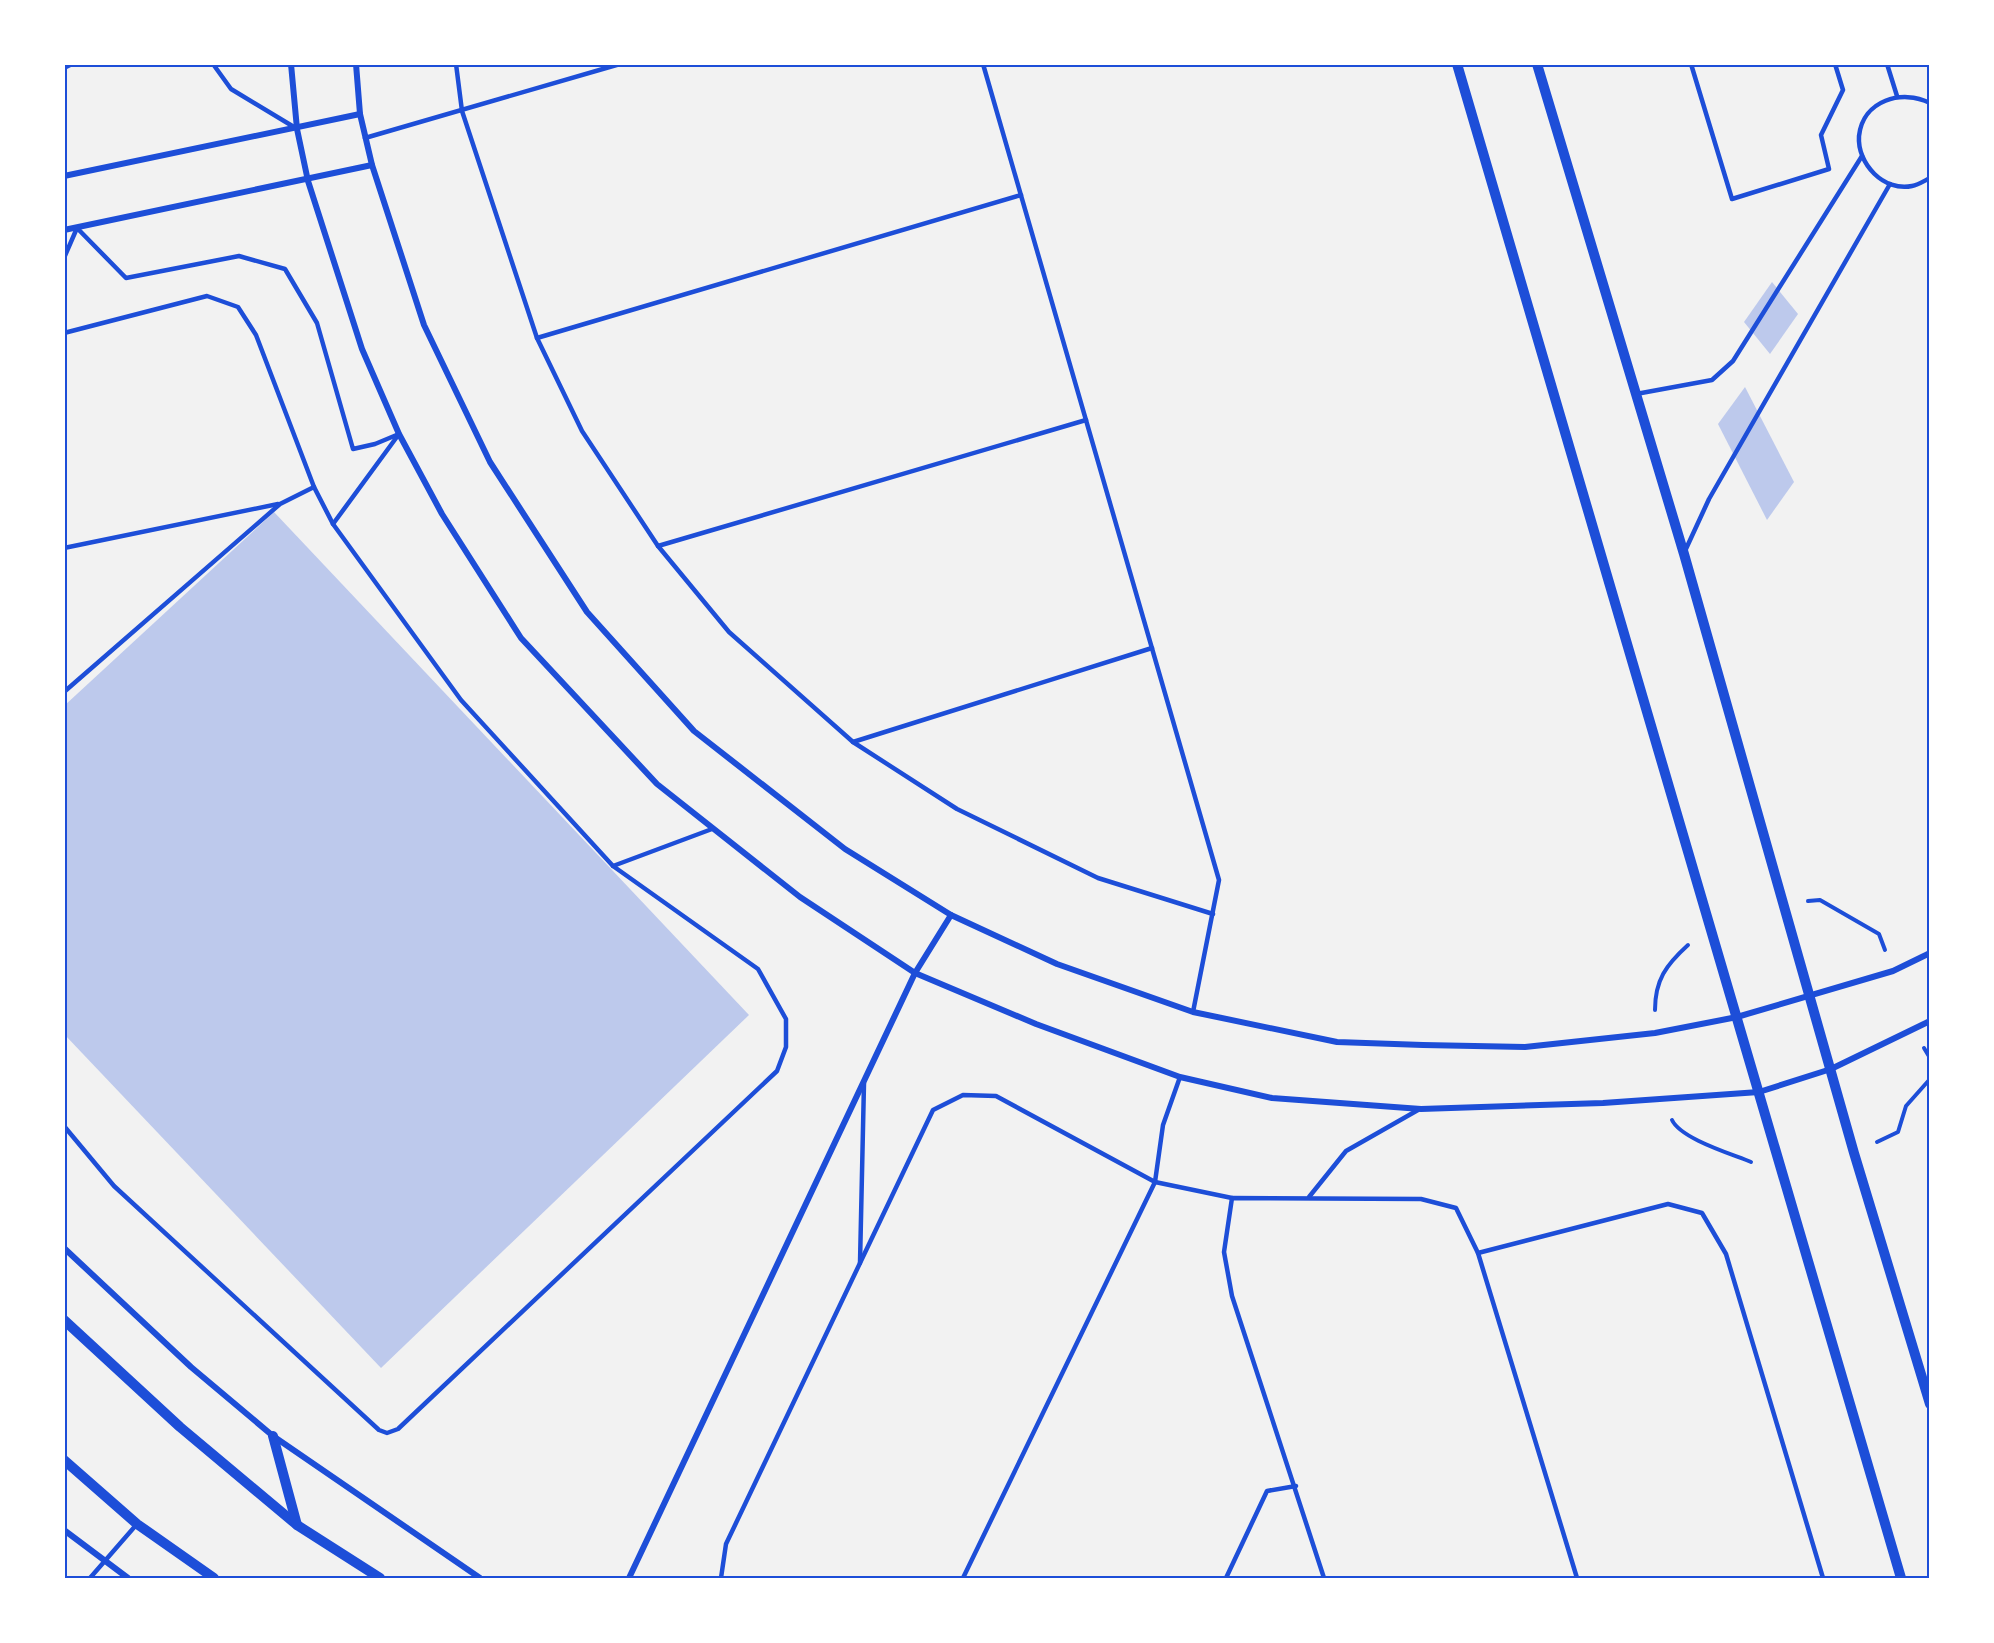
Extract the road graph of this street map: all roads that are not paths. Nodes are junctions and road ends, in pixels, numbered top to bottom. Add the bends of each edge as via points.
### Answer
1 (72, 64) edge
2 (213, 64) edge
3 (291, 64) edge
4 (356, 64) edge
5 (456, 64) edge
6 (620, 64) edge
7 (983, 64) edge
8 (1457, 64) edge
9 (1537, 64) edge
10 (1690, 64) edge
11 (1835, 64) edge
12 (1887, 64) edge
13 (64, 68) edge
14 (1897, 96) junction
15 (1929, 103) edge
16 (462, 111) junction
17 (360, 114) junction
18 (297, 129) junction
19 (365, 138) junction
20 (1862, 156) junction
21 (372, 165) junction
22 (64, 176) edge
23 (1929, 178) edge
24 (308, 181) junction
25 (1890, 184) junction
26 (1021, 195) junction
27 (77, 228) junction
28 (64, 230) edge
29 (64, 258) edge
30 (64, 333) edge
31 (537, 338) junction
32 (1636, 394) junction
33 (1086, 420) junction
34 (399, 434) junction
35 (314, 488) junction
36 (280, 504) junction
37 (333, 524) junction
38 (658, 546) junction
39 (64, 548) edge
40 (1684, 554) junction
41 (1152, 648) junction
42 (64, 692) edge
43 (853, 742) junction
44 (711, 829) junction
45 (613, 866) junction
46 (1213, 914) junction
47 (951, 915) junction
48 (1929, 953) edge
49 (915, 973) junction
50 (1809, 996) junction
51 (1194, 1012) junction
52 (1737, 1017) junction
53 (1929, 1022) edge
54 (1831, 1069) junction
55 (1180, 1077) junction
56 (864, 1080) junction
57 (1759, 1092) junction
58 (1420, 1108) junction
59 (64, 1126) edge
60 (1155, 1182) junction
61 (1309, 1197) junction
62 (1232, 1198) junction
63 (64, 1248) edge
64 (1478, 1253) junction
65 (860, 1266) junction
66 (64, 1320) edge
67 (1929, 1404) edge
68 (273, 1436) junction
69 (64, 1460) edge
70 (1296, 1486) junction
71 (137, 1524) junction
72 (297, 1525) junction
73 (64, 1530) edge
74 (108, 1561) junction
75 (90, 1578) edge
76 (128, 1578) edge
77 (214, 1578) edge
78 (380, 1578) edge
79 (480, 1578) edge
80 (629, 1578) edge
81 (721, 1578) edge
82 (963, 1578) edge
83 (1226, 1578) edge
84 (1324, 1578) edge
85 (1577, 1578) edge
86 (1823, 1578) edge
87 (1901, 1578) edge

1 - 13 lane
2 - 18 lane via 231,89
3 - 18 street
4 - 17 street
5 - 16 lane
6 - 16 lane
7 - 26 lane
8 - 52 street
9 - 32 street
10 - 11 lane via 1732,199 1829,169 1821,135 1843,90
12 - 14 lane
14 - 15 lane via 1916,96
14 - 20 lane via 1879,103 1866,118 1859,136
16 - 19 lane
16 - 31 lane
17 - 18 street
17 - 19 street
18 - 22 street
18 - 24 street
19 - 21 street
20 - 25 lane via 1873,173
20 - 32 lane via 1733,361 1712,380
21 - 24 street
21 - 47 street via 424,325 490,462 587,612 694,731 845,849
23 - 25 lane via 1912,186
24 - 27 street
24 - 34 street via 362,349
25 - 40 lane via 1720,480
26 - 31 lane
26 - 33 lane
27 - 28 street
27 - 29 lane
27 - 34 lane via 126,278 239,256 285,269 317,323 353,449
30 - 35 lane via 207,296 238,307 256,335
31 - 38 lane via 582,431
32 - 40 street
33 - 38 lane
33 - 41 lane
34 - 37 lane
34 - 44 street via 442,514 521,638 657,784
35 - 36 lane
35 - 37 lane
36 - 39 lane
36 - 42 lane
37 - 45 lane via 461,700
38 - 43 lane via 729,632
40 - 50 street
41 - 43 lane
41 - 46 lane via 1219,880
43 - 46 lane via 957,809 1098,878
44 - 45 lane
44 - 49 street via 800,897
45 - 59 lane via 758,969 786,1019 786,1047 777,1071 398,1429 379,1431 114,1186
46 - 51 lane
47 - 49 street
47 - 51 street via 1057,964
48 - 50 street via 1893,970
49 - 55 street via 1036,1024
49 - 56 street
50 - 52 street
50 - 54 street
51 - 52 street via 1337,1042 1525,1047 1655,1033
52 - 57 street
53 - 54 street
54 - 57 street
54 - 67 street
55 - 58 street via 1272,1098
55 - 60 lane via 1163,1125
56 - 65 lane
56 - 80 street
57 - 58 street via 1664,1100
57 - 87 street
58 - 61 lane via 1346,1151
60 - 62 lane
60 - 65 lane via 996,1096 963,1095 933,1110
60 - 82 lane
61 - 62 lane
61 - 64 lane via 1421,1199 1456,1208
62 - 70 lane via 1224,1252 1232,1296
63 - 68 street via 191,1367
64 - 85 lane
64 - 86 lane via 1668,1204 1702,1213 1726,1254
65 - 81 lane via 726,1544
66 - 72 street via 180,1427
68 - 72 street
68 - 79 street
69 - 71 street
70 - 83 lane via 1267,1491
70 - 84 lane
71 - 74 lane
71 - 77 street
72 - 78 street
73 - 74 street
74 - 75 lane
74 - 76 street

